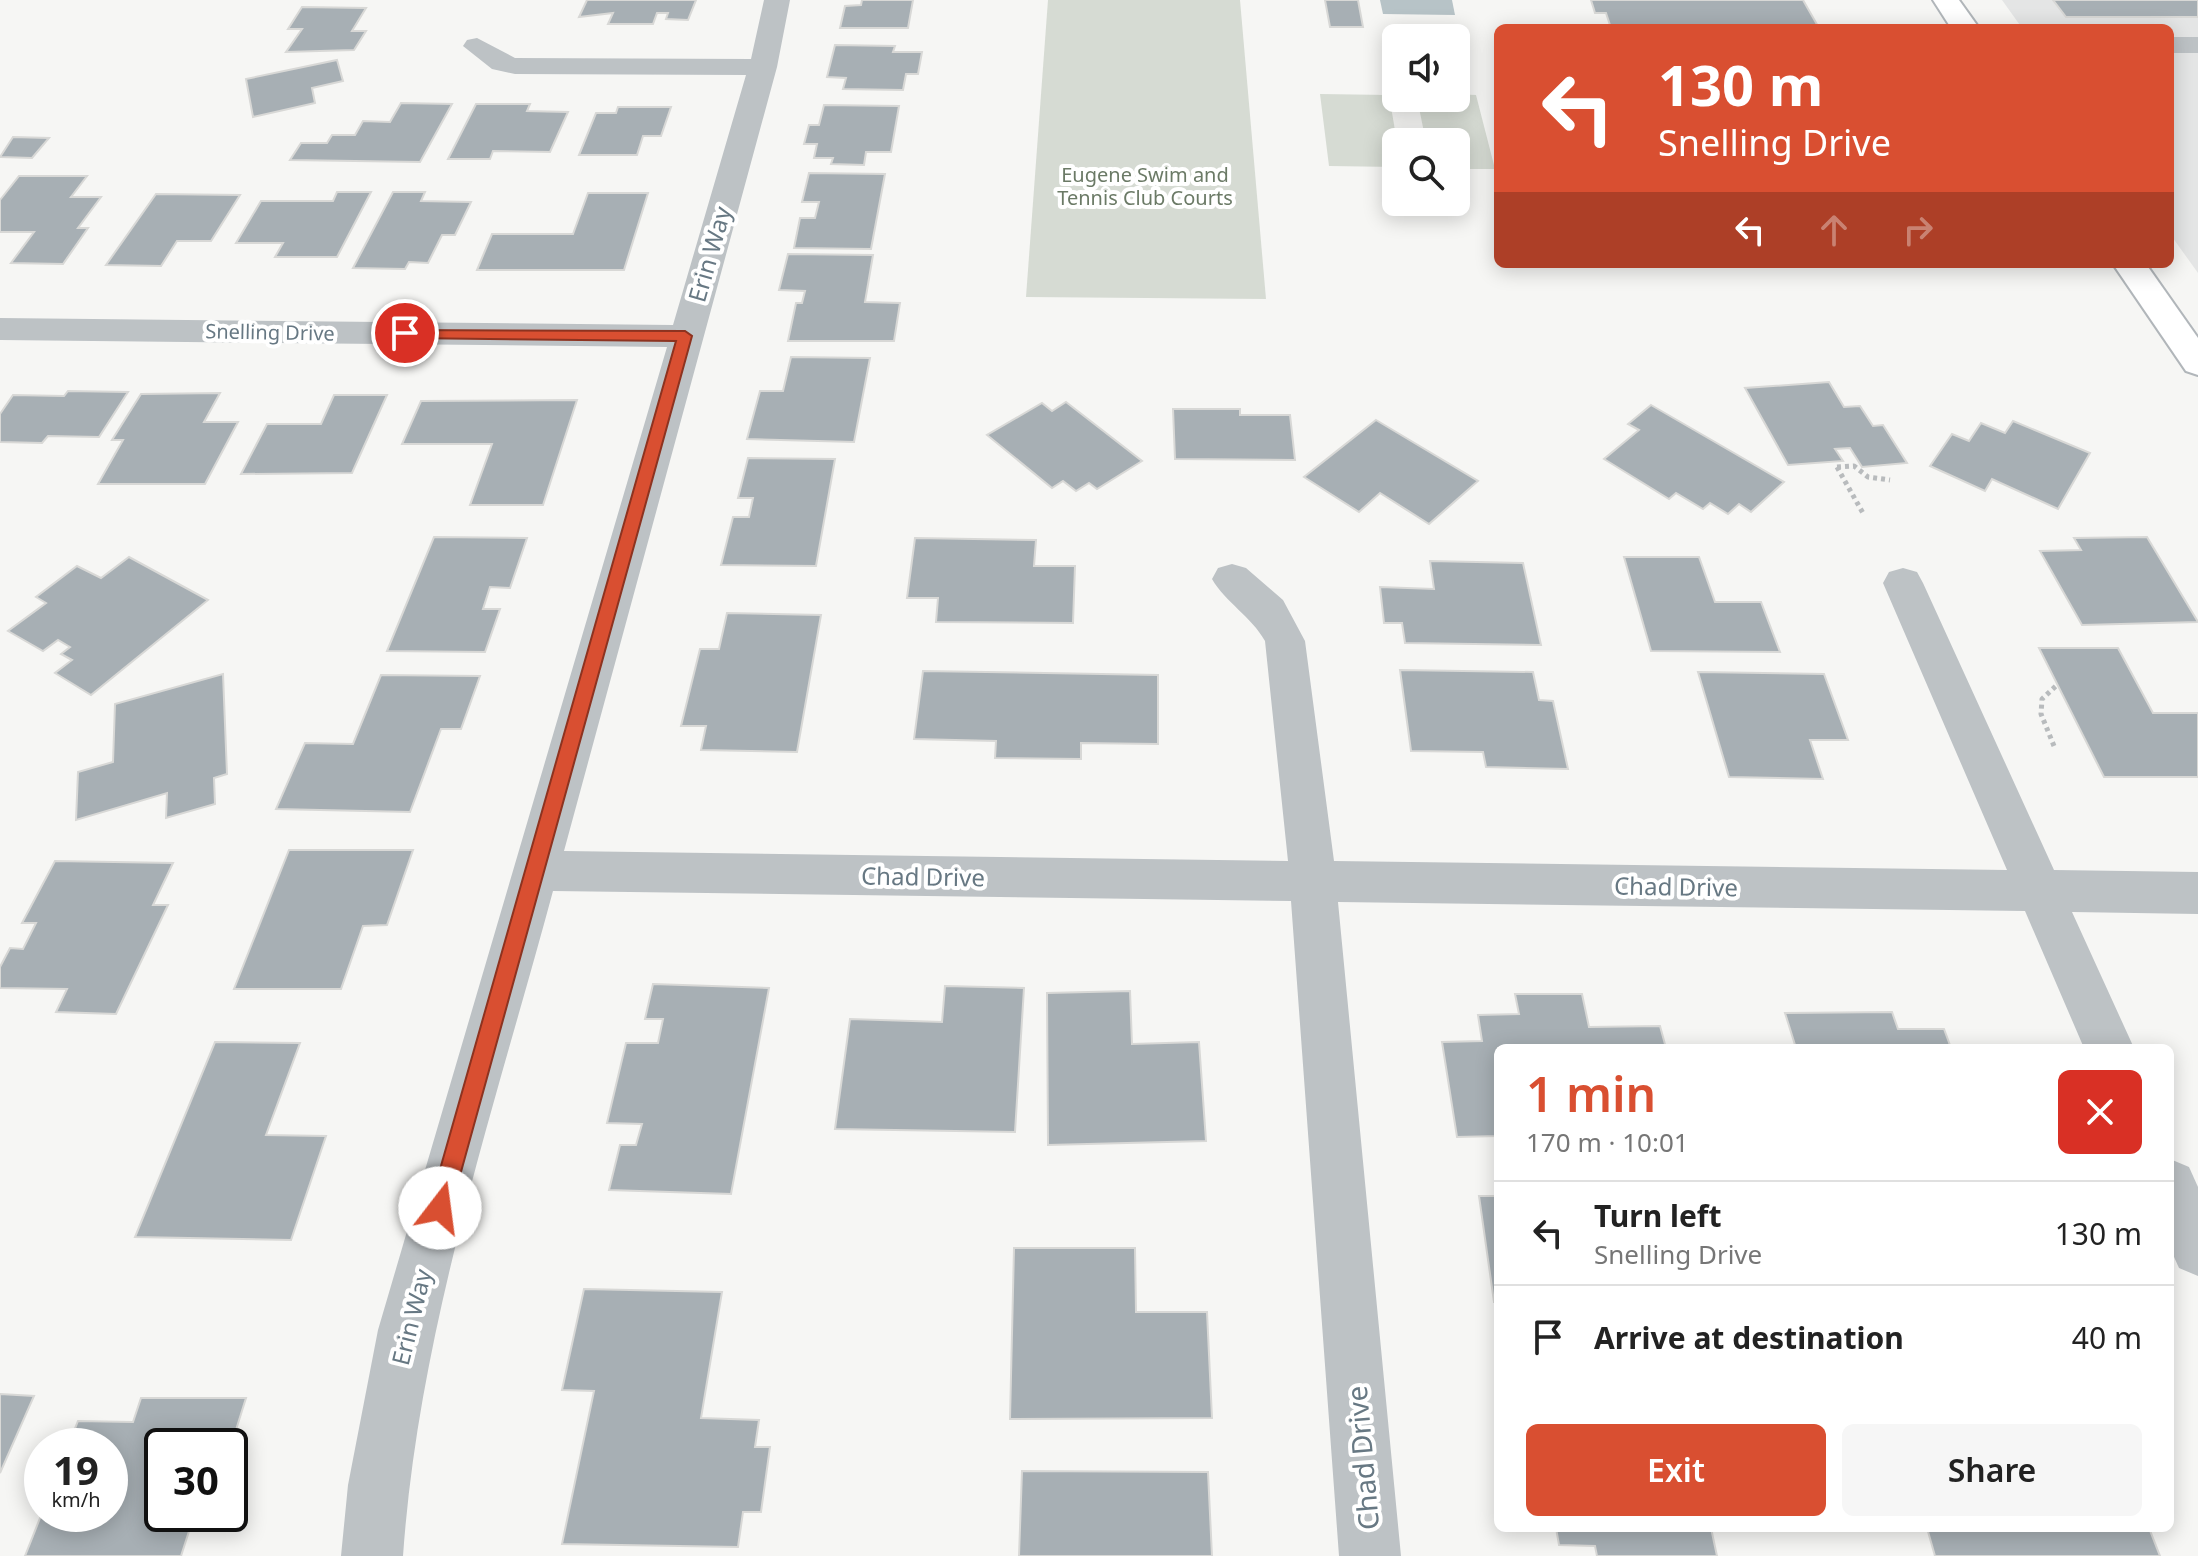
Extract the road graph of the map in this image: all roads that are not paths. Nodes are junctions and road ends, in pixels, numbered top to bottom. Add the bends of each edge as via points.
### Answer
1 (777, 0) edge
2 (1946, 0) edge
3 (1962, 24) edge
4 (2174, 45) edge
5 (2198, 45) edge
6 (477, 46) dead end
7 (763, 67) junction
8 (2132, 268) edge
9 (0, 329) edge
10 (685, 336) junction
11 (2198, 363) edge
12 (1232, 579) dead end
13 (1903, 583) dead end
14 (534, 871) junction
15 (1313, 881) junction
16 (2039, 890) junction
17 (2198, 893) edge
18 (2107, 1044) edge
19 (2174, 1195) edge
20 (2198, 1249) edge
21 (372, 1556) edge
22 (1370, 1556) edge

1 - 7 street, Erin Way
2 - 3 main road
4 - 5 street
6 - 7 street via 515,66
7 - 10 street, Erin Way
8 - 11 main road
9 - 10 street, Snelling Drive
10 - 14 street, Erin Way
12 - 15 street, Chad Drive via 1269,611 1285,641
13 - 16 street
14 - 15 street, Chad Drive
14 - 21 street, Erin Way via 406,1330 378,1485
15 - 16 street, Chad Drive
15 - 22 street, Chad Drive
16 - 17 street, Chad Drive
16 - 18 street
19 - 20 street

